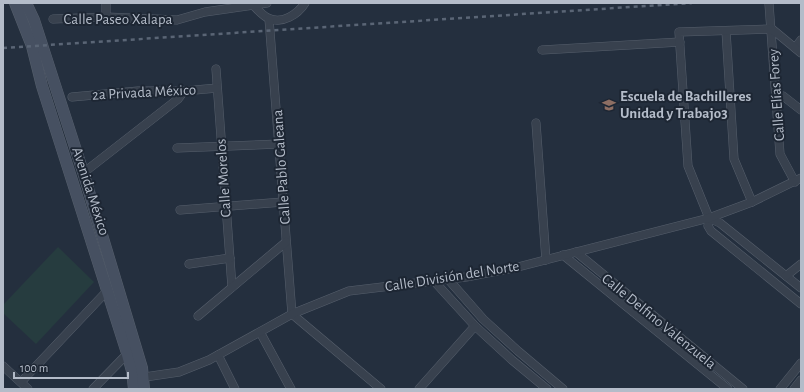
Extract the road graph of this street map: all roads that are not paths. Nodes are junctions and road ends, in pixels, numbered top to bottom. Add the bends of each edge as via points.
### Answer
1 (15, 3) edge
2 (26, 3) edge
3 (106, 3) edge
4 (267, 3) edge
5 (305, 3) edge
6 (253, 4) edge
7 (769, 4) dead end
8 (106, 17) junction
9 (53, 19) dead end
10 (269, 19) junction
11 (772, 29) junction
12 (726, 31) junction
13 (801, 40) edge
14 (680, 42) junction
15 (542, 50) dead end
16 (798, 50) edge
17 (216, 69) dead end
18 (54, 83) junction
19 (42, 86) junction
20 (217, 88) junction
21 (184, 91) junction
22 (783, 96) dead end
23 (72, 97) dead end
24 (801, 110) edge
25 (536, 123) dead end
26 (279, 144) junction
27 (221, 147) junction
28 (177, 148) dead end
29 (86, 170) dead end
30 (798, 180) edge
31 (283, 202) junction
32 (752, 202) junction
33 (225, 206) junction
34 (180, 210) dead end
35 (709, 218) junction
36 (286, 242) junction
37 (576, 252) junction
38 (563, 255) junction
39 (230, 258) junction
40 (546, 260) junction
41 (189, 264) dead end
42 (801, 264) edge
43 (786, 276) junction
44 (448, 279) junction
45 (434, 281) junction
46 (232, 287) junction
47 (801, 288) edge
48 (107, 291) junction
49 (801, 304) edge
50 (292, 314) junction
51 (198, 316) dead end
52 (663, 323) junction
53 (475, 326) junction
54 (656, 331) junction
55 (260, 332) junction
56 (131, 350) junction
57 (218, 355) junction
58 (801, 363) edge
59 (3, 366) edge
60 (801, 380) edge
61 (21, 382) junction
62 (137, 382) edge
63 (28, 389) edge
64 (93, 389) edge
65 (144, 389) edge
66 (235, 389) edge
67 (291, 389) edge
68 (381, 389) edge
69 (419, 389) edge
70 (547, 389) edge
71 (563, 389) edge
72 (728, 389) edge
73 (743, 389) edge
74 (780, 389) edge
75 (794, 389) edge

1 - 19 main road, Avenida México via 32,46
2 - 18 main road, Avenida México
3 - 8 street
4 - 6 street, Calle Paseo Xalapa
5 - 10 street via 293,16 283,20
6 - 8 street, Calle Paseo Xalapa via 205,12 177,20
6 - 10 street
7 - 11 street, Calle Elías Forey
8 - 9 street, Calle Paseo Xalapa
10 - 26 street, Calle Pablo Galeana
11 - 12 street
11 - 16 street
11 - 30 street, Calle Elías Forey via 780,154
12 - 14 street via 679,32
12 - 32 street via 734,159
13 - 16 street
14 - 15 street
14 - 35 street via 688,166
17 - 20 street, Calle Morelos
18 - 19 main road
18 - 56 main road, Avenida México
19 - 48 main road, Avenida México
20 - 21 street, 2a Privada México
20 - 27 street, Calle Morelos
21 - 23 street, 2a Privada México via 138,91
21 - 29 street via 178,99
22 - 24 street
25 - 40 street
26 - 27 street
26 - 31 street, Calle Pablo Galeana
27 - 28 street
27 - 33 street, Calle Morelos
30 - 32 street, Calle División del Norte
31 - 33 street
31 - 36 street, Calle Pablo Galeana
32 - 35 street, Calle División del Norte
33 - 34 street
33 - 39 street, Calle Morelos
35 - 37 street, Calle División del Norte
35 - 43 street via 720,223
35 - 49 street via 708,226 711,232
36 - 46 street
36 - 50 street, Calle Pablo Galeana
37 - 38 street, Calle División del Norte
37 - 52 street, Calle Delfino Valenzuela
38 - 40 street, Calle División del Norte
38 - 54 street, Calle Delfino Valenzuela
39 - 41 street
39 - 46 street, Calle Morelos
40 - 44 street, Calle División del Norte via 487,274
42 - 43 street
43 - 47 street
44 - 45 street, Calle División del Norte
44 - 71 street via 483,319
45 - 50 street, Calle División del Norte via 349,291
45 - 53 street
46 - 51 street
48 - 56 main road, Avenida México
48 - 61 street
50 - 55 street, Calle División del Norte
50 - 68 street
52 - 54 street
52 - 73 street, Calle Delfino Valenzuela
53 - 69 street
53 - 70 street
54 - 72 street, Calle Delfino Valenzuela
55 - 57 street, Calle División del Norte
55 - 67 street
56 - 62 main road, Avenida México
56 - 64 street
57 - 62 street, Calle División del Norte via 179,372
57 - 66 street
58 - 74 street
59 - 61 street
60 - 75 street
61 - 63 street
62 - 65 main road, Avenida México

